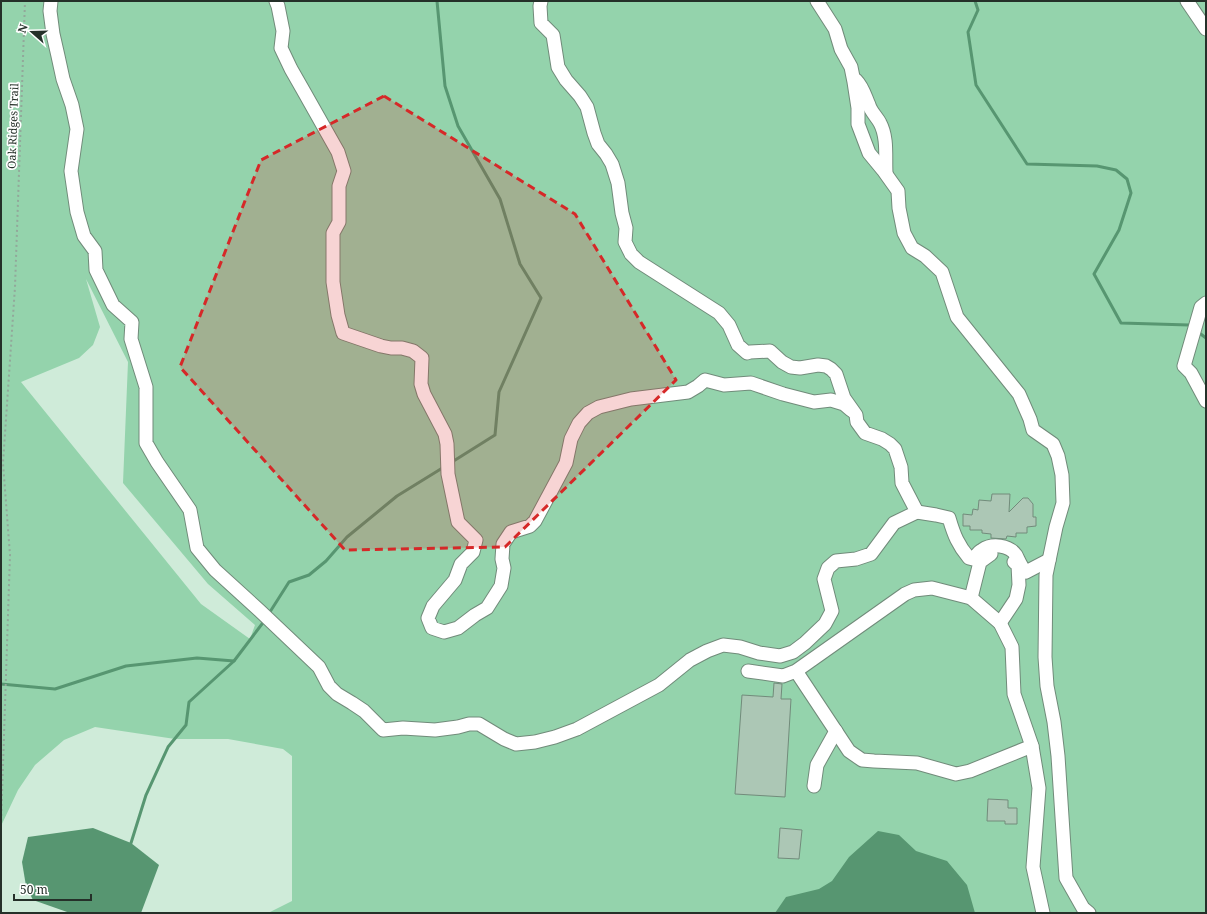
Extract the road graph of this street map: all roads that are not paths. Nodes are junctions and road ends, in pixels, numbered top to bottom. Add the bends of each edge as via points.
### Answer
1 (51, 1) edge
2 (276, 1) edge
3 (541, 1) edge
4 (817, 1) edge
5 (1187, 1) edge
6 (1206, 29) edge
7 (853, 77) junction
8 (886, 173) junction
9 (1206, 303) edge
10 (1206, 401) edge
11 (856, 415) junction
12 (917, 512) junction
13 (1049, 560) junction
14 (971, 598) junction
15 (1000, 623) junction
16 (796, 671) junction
17 (748, 672) dead end
18 (836, 731) junction
19 (1032, 746) junction
20 (814, 786) dead end
21 (1043, 913) edge
22 (1089, 913) edge

1 - 12 lane via 53,34 77,128 71,171 76,212 84,236 94,251 96,270 113,305 132,322 132,339 146,386 146,443 190,510 197,548 215,570 318,667 337,694 364,711 383,730 435,730 479,724 516,744 535,742 583,726 659,685 690,660 723,645 780,656 792,652 825,624 832,611 824,579 828,568 836,561 871,554 894,523
2 - 11 lane via 283,31 281,48 290,69 338,152 344,171 339,186 339,222 333,233 333,282 343,333 381,346 413,351 422,358 421,384 445,434 448,474 458,522 476,540 473,552 461,564 455,580 432,606 428,618 432,628 444,632 458,628 487,608 501,586 504,568 503,544 512,532 530,526 535,520 566,464 571,439 580,423 588,413 599,407 631,399 688,392 705,380 724,385 750,383 814,402 831,400 844,404
3 - 11 lane via 541,23 553,35 558,67 587,107 596,138 612,164 626,228 625,242 631,254 639,262 719,313 729,325 738,345 747,353 770,352 791,367 818,365 831,369 836,374 844,398
4 - 7 lane via 835,29
5 - 6 lane
7 - 8 lane via 858,124 870,153
7 - 8 lane via 860,84 884,132
8 - 13 lane via 898,192 904,233 912,248 942,272 957,317 1019,394 1033,430 1053,444 1062,475 1062,503
9 - 10 lane via 1201,307 1184,366 1191,373
11 - 12 lane via 857,422 865,433 882,439 895,450 901,467 902,483
12 - 13 lane via 949,518 960,549 968,558 973,559 981,550 996,545 1015,554 1026,572
13 - 22 lane via 1046,576 1045,657 1058,756 1066,878 1083,908
14 - 15 lane
14 - 15 lane via 980,562 993,553 1005,556 1018,565 1019,585 1016,600
14 - 16 lane via 932,588 914,590
15 - 19 lane via 1012,647 1014,694
16 - 17 lane via 783,676
16 - 18 lane
18 - 19 lane via 849,752 862,760 917,763 956,774 970,771
18 - 20 lane via 818,765
19 - 21 lane via 1039,788 1033,867

